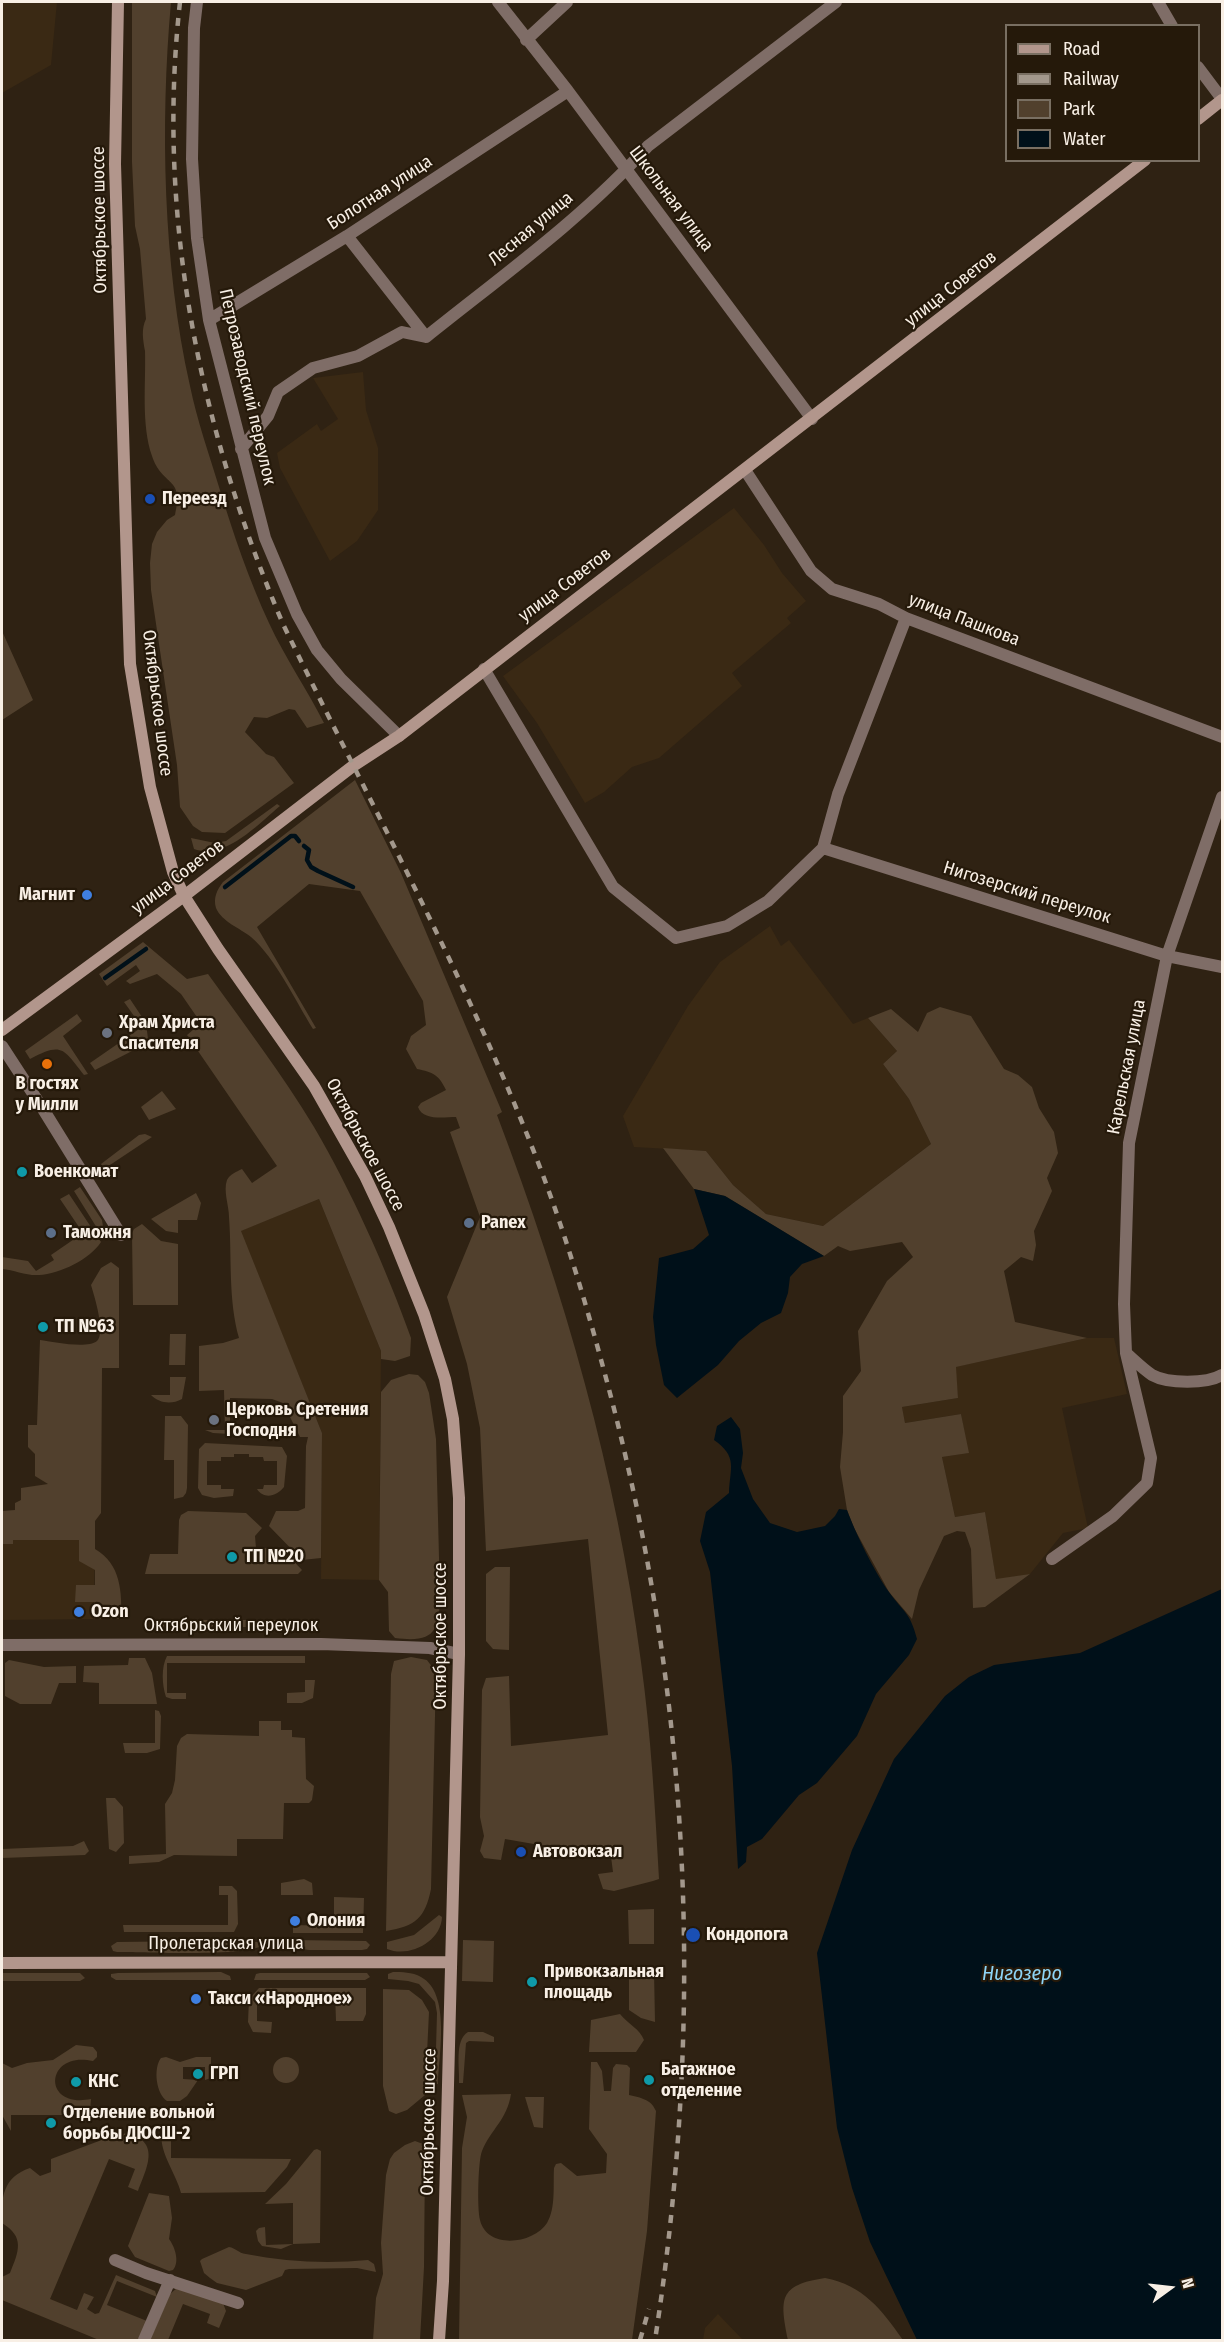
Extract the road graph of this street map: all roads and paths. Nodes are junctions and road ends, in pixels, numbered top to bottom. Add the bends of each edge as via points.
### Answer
1 (118, 2) edge
2 (197, 2) edge
3 (498, 2) edge
4 (567, 2) edge
5 (836, 2) edge
6 (1158, 2) edge
7 (1171, 24) edge
8 (526, 40) junction
9 (1200, 70) edge
10 (568, 91) junction
11 (1222, 99) edge
12 (1200, 117) edge
13 (1142, 162) edge
14 (627, 170) junction
15 (347, 236) junction
16 (209, 320) junction
17 (426, 337) junction
18 (812, 419) junction
19 (241, 449) junction
20 (745, 470) junction
21 (906, 618) junction
22 (484, 669) junction
23 (399, 736) junction
24 (1222, 737) edge
25 (1222, 797) edge
26 (823, 848) junction
27 (184, 896) junction
28 (1167, 956) junction
29 (1222, 967) edge
30 (2, 1029) edge
31 (2, 1046) edge
32 (121, 1234) dead end
33 (1126, 1353) junction
34 (1222, 1375) edge
35 (1052, 1559) dead end
36 (2, 1645) edge
37 (459, 1654) junction
38 (451, 1962) junction
39 (2, 1963) edge
40 (115, 2260) dead end
41 (170, 2280) junction
42 (238, 2303) dead end
43 (144, 2340) edge
44 (440, 2340) edge

1 - 27 street, Октябрьское шоссе via 116,164 130,664 150,787 173,872
2 - 16 street, Петрозаводский переулок via 192,159 197,238
3 - 8 street, Школьная улица
4 - 8 street
5 - 14 street, Лесная улица via 648,146
6 - 7 street
8 - 10 street, Школьная улица
9 - 11 street
10 - 14 street, Школьная улица
10 - 15 street, Болотная улица
11 - 12 street
13 - 18 street, улица Советов
14 - 17 street, Лесная улица via 562,229
14 - 18 street, Школьная улица
15 - 16 street, Болотная улица
15 - 17 street
16 - 19 street, Петрозаводский переулок
17 - 19 street via 402,332 357,356 313,368 278,392 268,416
18 - 20 street, улица Советов
19 - 23 street, Петрозаводский переулок via 265,538 302,623 317,650 341,679
20 - 21 street, улица Пашкова via 811,571 832,589 879,604
20 - 22 street, улица Советов
21 - 24 street, улица Пашкова
21 - 26 street via 838,794
22 - 23 street, улица Советов
22 - 26 street via 613,887 676,938 727,926 768,901
23 - 27 street, улица Советов via 353,766
25 - 28 street, Карельская улица
26 - 28 street, Нигозерский переулок
27 - 30 street, улица Советов
27 - 37 street, Октябрьское шоссе via 340,1130 389,1227 424,1314 445,1379 456,1439
28 - 29 street, Нигозерский переулок
28 - 33 street, Карельская улица via 1129,1143
31 - 32 street
33 - 34 street via 1154,1376 1184,1382 1213,1380
33 - 35 street, Карельская улица via 1151,1458 1147,1483 1113,1516
36 - 37 street, Октябрьский переулок via 321,1644 430,1648
37 - 38 street, Октябрьское шоссе
38 - 39 street, Пролетарская улица
38 - 44 street, Октябрьское шоссе
40 - 41 street
41 - 42 street
41 - 43 street

